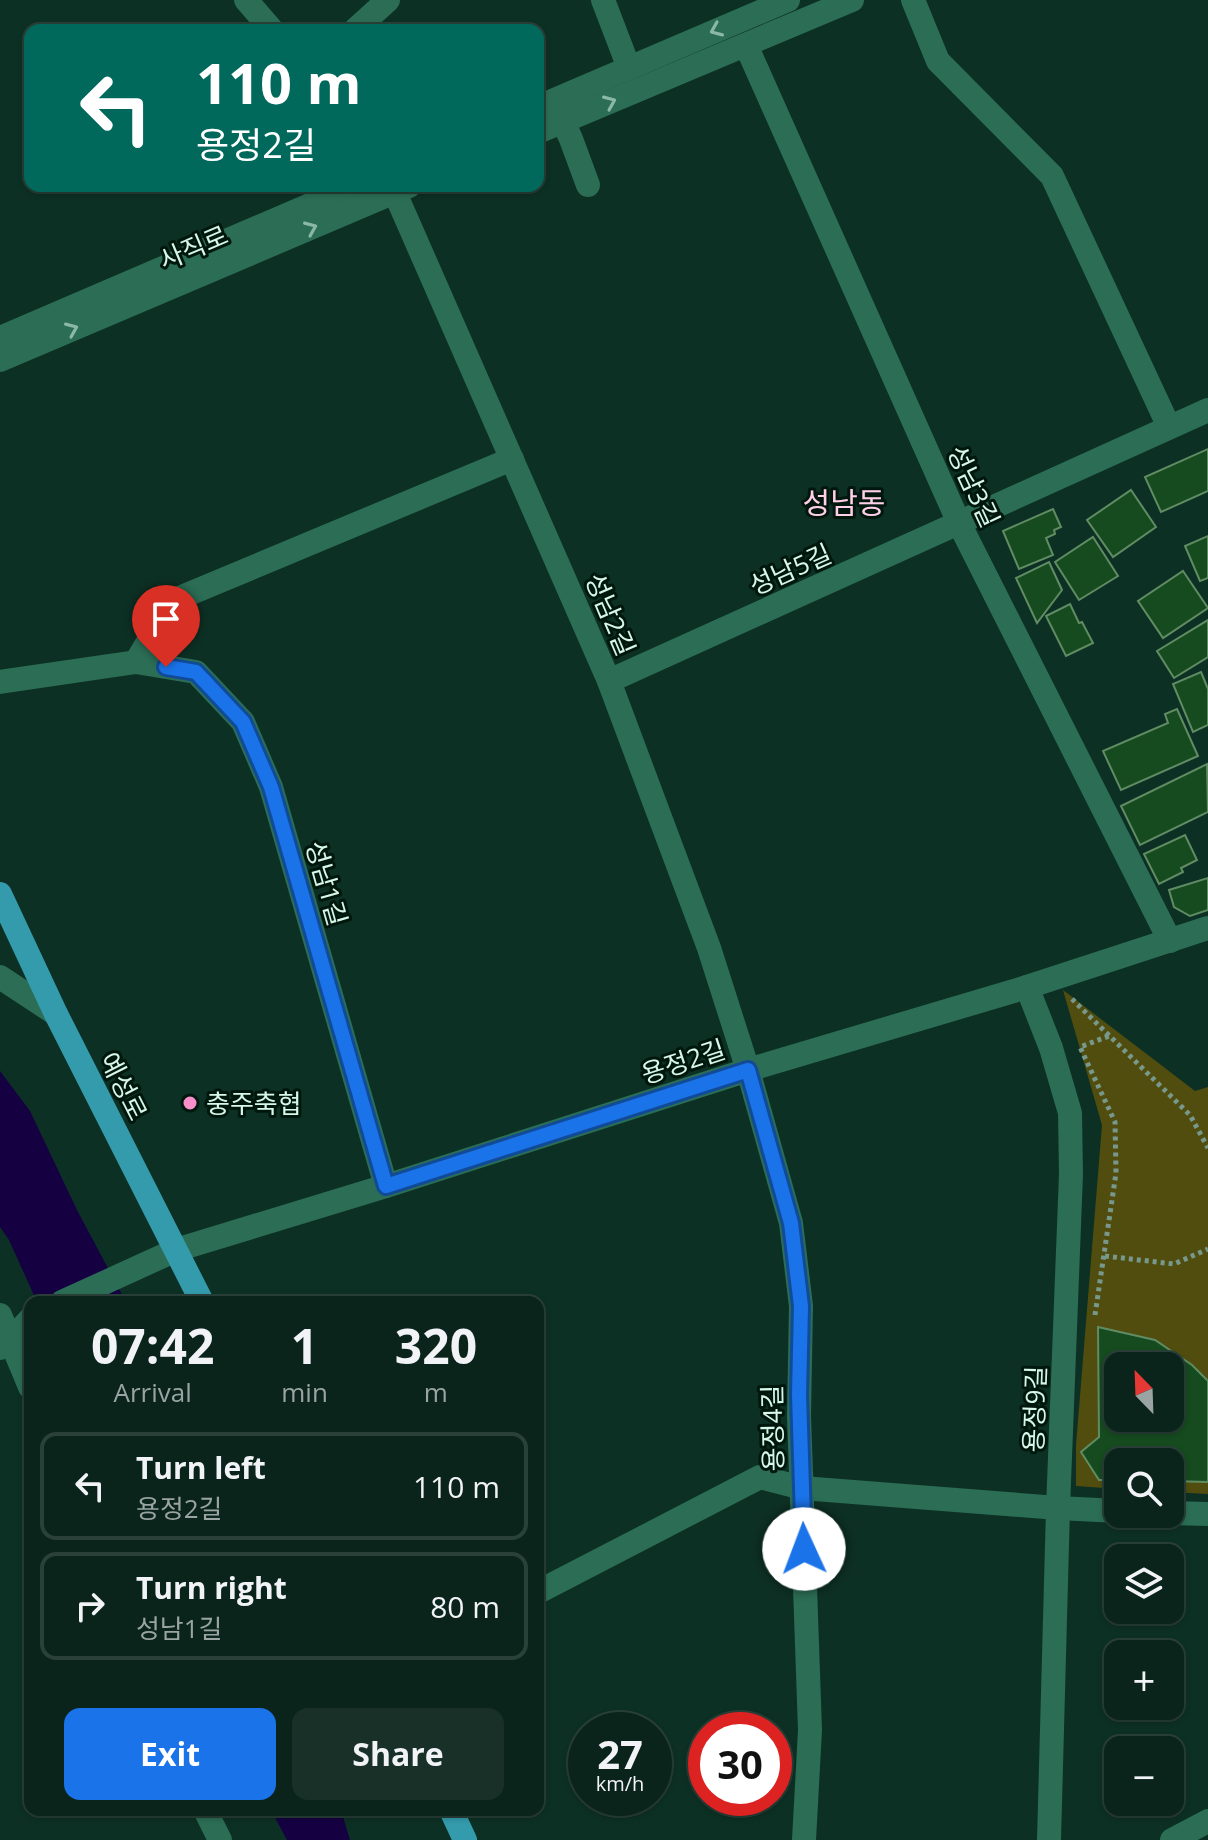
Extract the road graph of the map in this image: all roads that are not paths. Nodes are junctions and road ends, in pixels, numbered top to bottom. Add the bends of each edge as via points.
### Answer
1 (246, 0) edge
2 (388, 0) edge
3 (603, 0) edge
4 (788, 0) edge
5 (852, 0) edge
6 (913, 0) edge
7 (267, 24) edge
8 (362, 24) edge
9 (746, 45) junction
10 (629, 68) junction
11 (551, 109) edge
12 (588, 185) dead end
13 (340, 192) edge
14 (389, 192) edge
15 (401, 192) edge
16 (1, 341) edge
17 (1208, 410) edge
18 (1169, 427) junction
19 (512, 459) junction
20 (959, 523) junction
21 (136, 662) junction
22 (609, 681) junction
23 (0, 682) edge
24 (0, 894) edge
25 (1208, 928) edge
26 (1170, 941) junction
27 (0, 977) edge
28 (1027, 987) junction
29 (56, 1014) junction
30 (748, 1070) junction
31 (386, 1186) junction
32 (176, 1250) junction
33 (75, 1296) edge
34 (199, 1296) edge
35 (0, 1315) edge
36 (24, 1325) edge
37 (5, 1344) edge
38 (24, 1377) edge
39 (802, 1488) junction
40 (1058, 1508) junction
41 (1104, 1510) edge
42 (1184, 1513) edge
43 (1208, 1514) edge
44 (544, 1589) edge
45 (208, 1816) edge
46 (454, 1816) edge
47 (1208, 1821) edge
48 (220, 1840) edge
49 (465, 1840) edge
50 (804, 1840) edge
51 (1049, 1840) edge
52 (1174, 1840) edge

1 - 7 street
2 - 8 street
3 - 10 street
4 -> 10 street
5 - 9 street
6 - 18 street via 938,61 1052,176
11 -> 9 street
9 - 20 street, 성남3길
10 - 11 street
11 - 12 street
13 - 16 street, 사직로
16 -> 14 street, 사직로
15 - 19 street, 성남2길
17 - 18 street, 성남5길
18 - 20 street, 성남5길
19 - 21 street via 172,601
19 - 22 street, 성남2길
20 - 22 street, 성남5길
20 - 26 street, 성남3길
21 - 23 street, 성남1길
21 - 31 street, 성남1길 via 196,672 243,722 271,787
22 - 30 street, 성남2길 via 709,948
24 - 29 main road, 예성로
25 - 26 street, 용정2길
26 - 28 street, 용정2길
27 - 29 street
28 - 30 street, 용정2길
28 - 40 street, 용정9길 via 1070,1113
29 - 32 main road, 예성로
30 - 31 street, 용정2길
30 - 39 street, 용정4길 via 791,1223 801,1306
31 - 32 street, 용정2길
32 - 33 street, 용정2길
32 - 34 main road, 예성로
35 - 37 street
36 - 37 street
37 - 38 street
39 - 40 street
39 - 44 street via 760,1477
39 - 50 street, 용정4길 via 810,1730
40 - 41 street
40 - 51 street, 용정9길
42 - 43 street
45 - 48 street
46 - 49 main road
47 - 52 street

